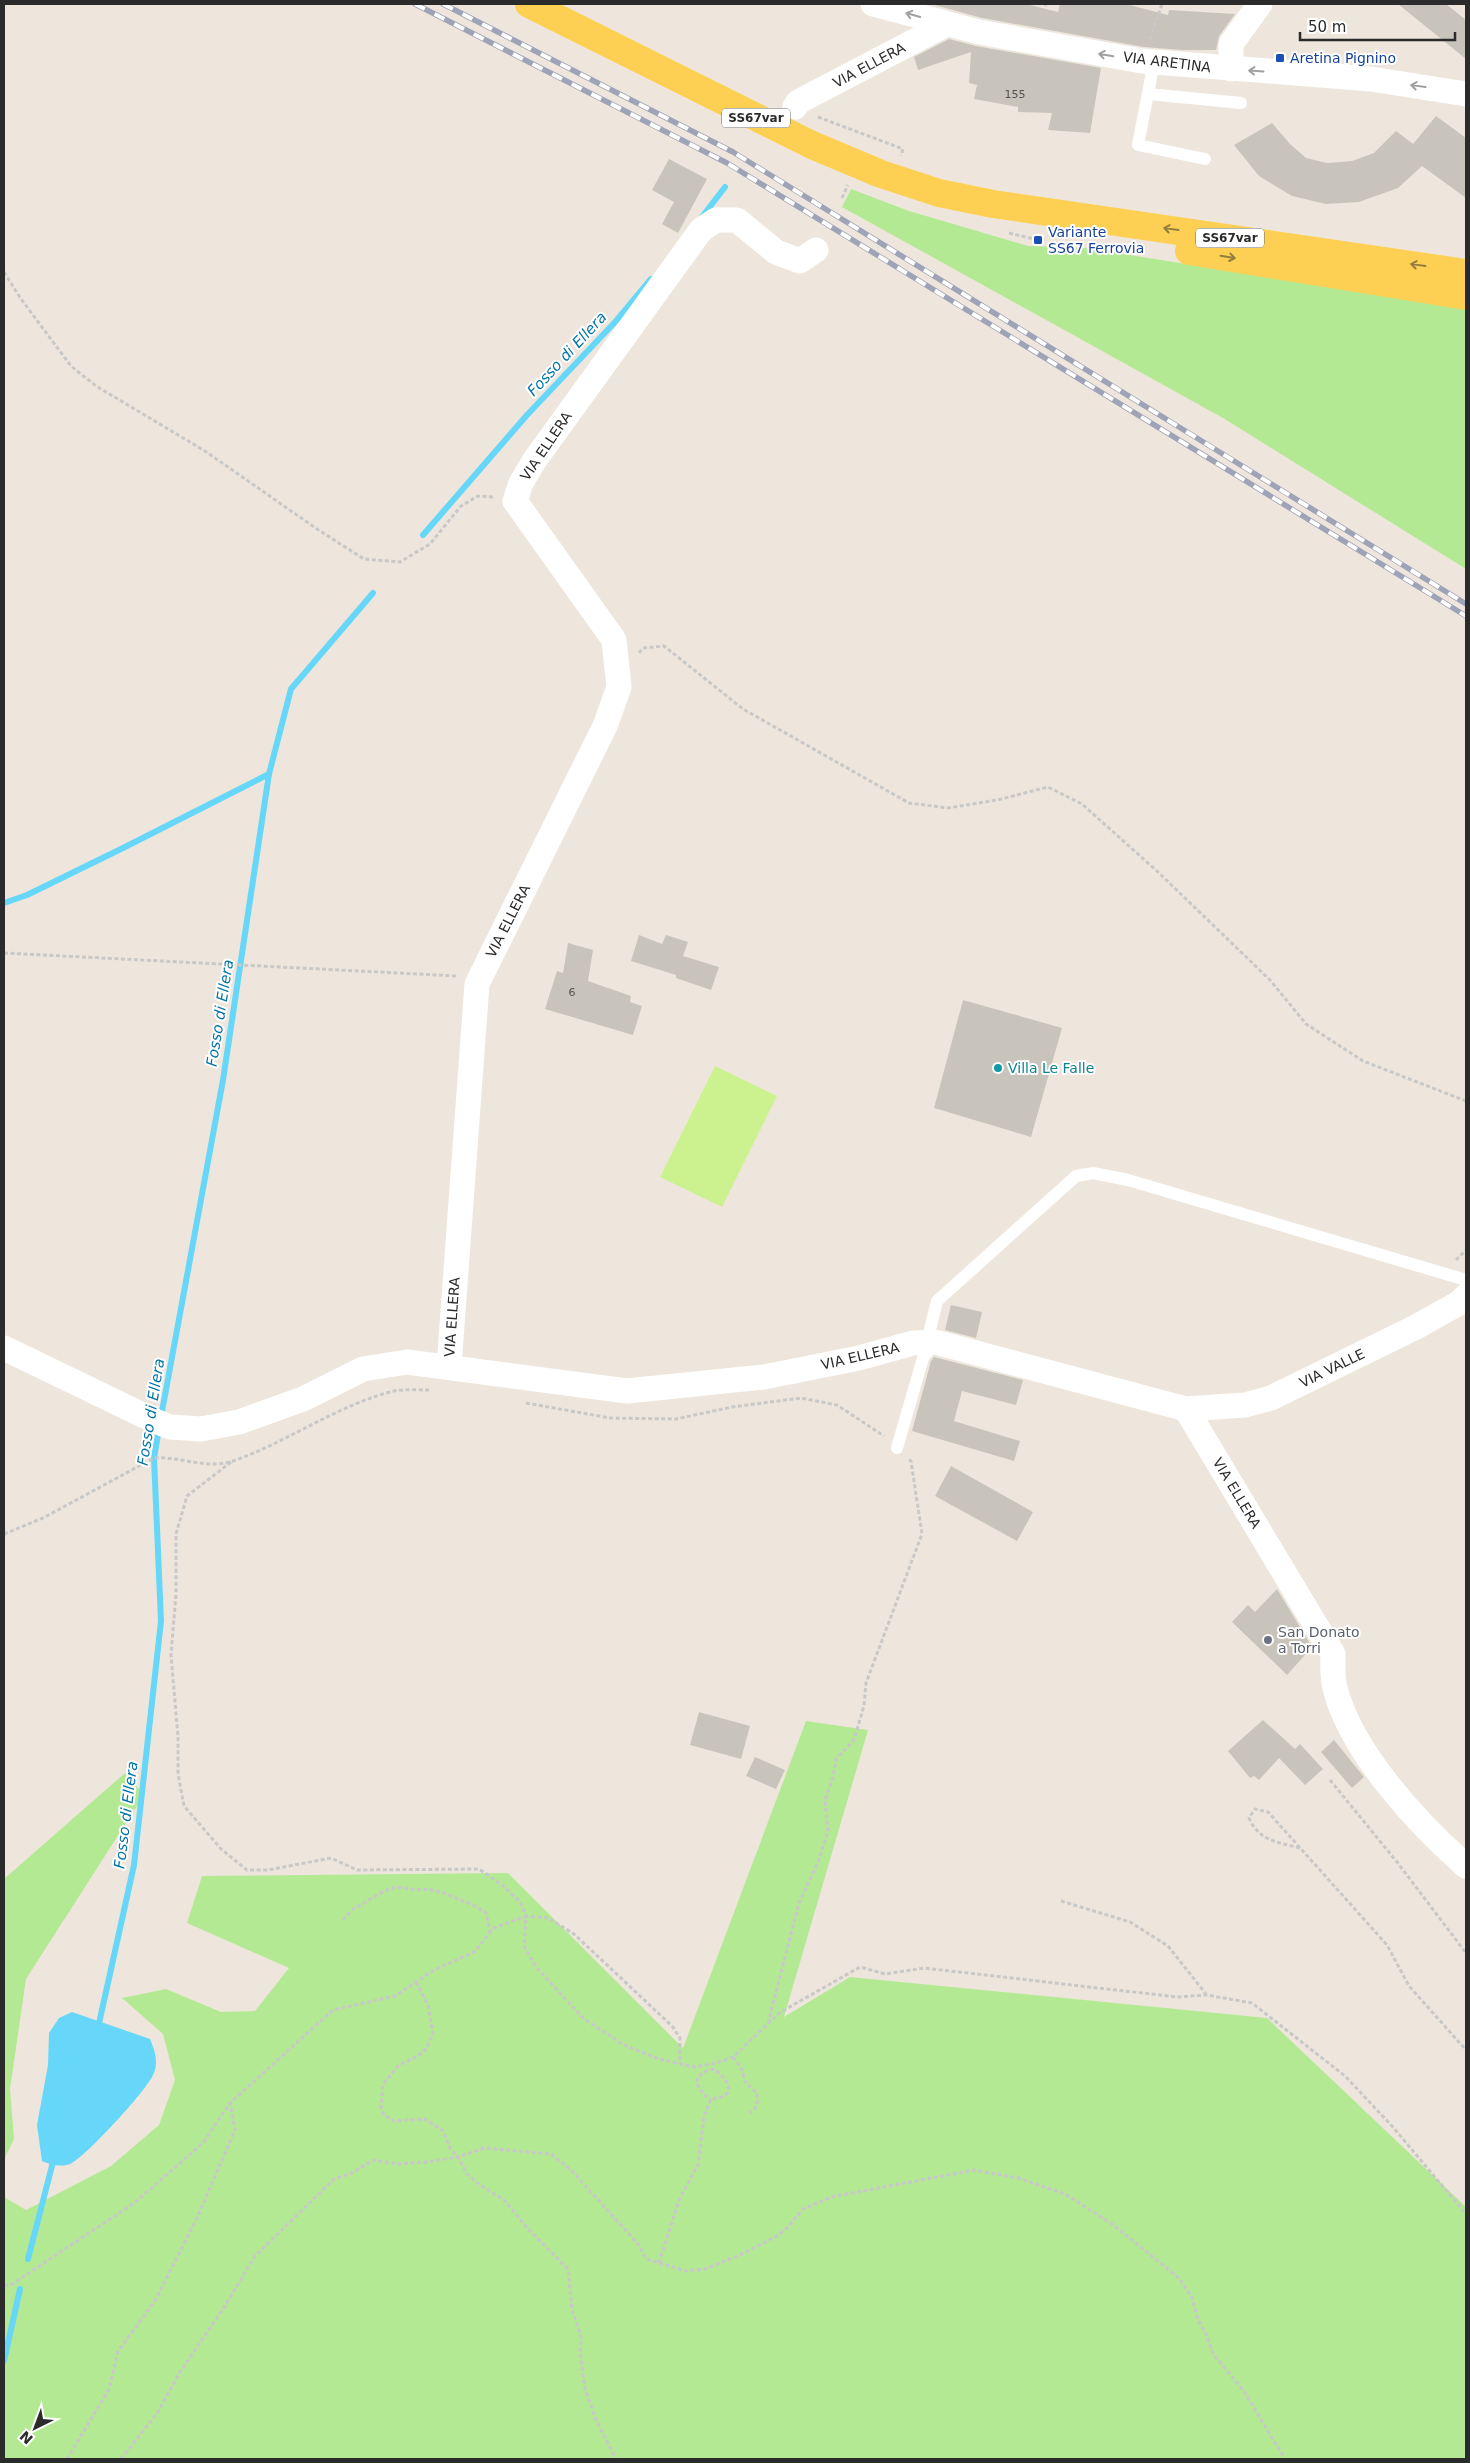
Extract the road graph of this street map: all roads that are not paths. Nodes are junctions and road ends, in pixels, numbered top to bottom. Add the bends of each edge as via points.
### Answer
1 (529, 4) edge
2 (872, 4) edge
3 (1260, 4) edge
4 (945, 25) junction
5 (1148, 62) junction
6 (1231, 69) junction
7 (1148, 94) junction
8 (1466, 94) edge
9 (1241, 103) dead end
10 (794, 107) dead end
11 (1205, 159) dead end
12 (993, 204) junction
13 (816, 250) dead end
14 (1466, 273) edge
15 (1466, 296) edge
16 (1466, 1280) edge
17 (1466, 1296) edge
18 (931, 1342) junction
19 (4, 1348) edge
20 (449, 1366) junction
21 (1186, 1409) junction
22 (896, 1448) road end
23 (1466, 1866) edge

1 - 12 main road, SS67var via 821,148 881,174 930,190
4 -> 2 street, VIA ARETINA
3 - 6 street via 1231,44
5 -> 4 street, VIA ARETINA
4 - 10 street, VIA ELLERA
5 - 6 street, VIA ARETINA
5 - 7 lane
8 -> 6 street, VIA ARETINA via 1371,79
7 - 9 lane
7 - 11 lane via 1138,145
14 -> 12 main road, SS67var
12 -> 15 main road, SS67var via 1096,235
13 - 20 street, VIA ELLERA via 800,261 788,258 737,220 716,220 701,230 534,461 515,501 614,640 619,687 605,726 476,984
16 - 18 lane via 1093,1172 1076,1176 937,1301
17 - 21 street, VIA VALLE via 1416,1328 1271,1398 1245,1405
18 - 20 street, VIA ELLERA via 913,1343 860,1358 764,1377 627,1392
18 - 21 street, VIA ELLERA
18 - 22 lane via 923,1358
19 - 20 street via 162,1424 201,1429 239,1422 303,1399 362,1369 406,1362
21 - 23 street, VIA ELLERA via 1333,1654 1335,1687 1350,1727 1390,1788 1433,1838

